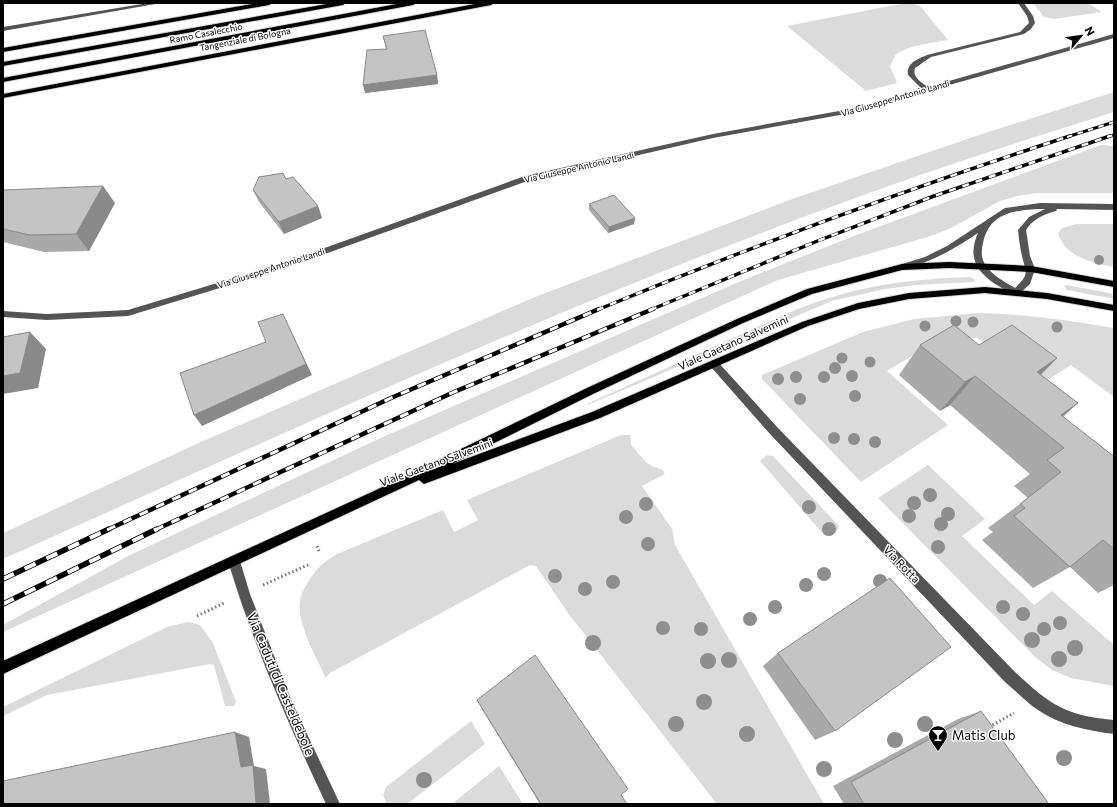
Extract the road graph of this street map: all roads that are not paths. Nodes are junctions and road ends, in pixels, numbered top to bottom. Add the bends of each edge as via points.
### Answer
1 (158, 3) edge
2 (269, 3) edge
3 (343, 3) edge
4 (412, 3) edge
5 (491, 3) edge
6 (1021, 3) edge
7 (3, 29) edge
8 (1114, 36) edge
9 (3, 50) edge
10 (3, 64) edge
11 (3, 80) edge
12 (926, 89) junction
13 (3, 96) edge
14 (1061, 207) junction
15 (1114, 207) edge
16 (984, 225) junction
17 (979, 265) junction
18 (902, 267) junction
19 (1031, 269) junction
20 (1114, 284) edge
21 (1016, 292) junction
22 (1114, 308) edge
23 (3, 314) edge
24 (714, 364) junction
25 (378, 495) junction
26 (234, 561) junction
27 (3, 668) edge
28 (1114, 727) edge
29 (333, 804) edge

1 - 7 street
2 - 9 highway
3 - 10 highway, Ramo Casalecchio
4 - 11 highway, Ramo Casalecchio
5 - 13 highway, Tangenziale di Bologna
6 - 12 street via 1032,23 1030,28 1022,33 929,56 912,65 909,70 910,76
8 - 12 street, Via Giuseppe Antonio Landi
12 - 23 street, Via Giuseppe Antonio Landi via 851,111 713,136 528,178 283,266 128,313 47,318
14 - 15 street, Viale Gaetano Salvemini
14 - 16 street, Viale Gaetano Salvemini via 1024,207 1008,210
14 - 19 street via 1035,216 1022,230
16 - 17 street via 978,239
16 - 18 street, Viale Gaetano Salvemini via 950,248 928,259
17 - 18 main road, Viale Gaetano Salvemini
17 - 19 main road, Viale Gaetano Salvemini
17 - 21 street, Viale Gaetano Salvemini via 991,278
18 - 25 main road, Viale Gaetano Salvemini via 810,291 740,321
19 - 20 main road, Viale Gaetano Salvemini
19 - 21 street via 1027,282
21 - 22 main road, Viale Gaetano Salvemini
21 - 24 main road, Viale Gaetano Salvemini via 951,292 889,299 858,306 805,324
24 - 25 main road, Viale Gaetano Salvemini via 576,423
24 - 28 street, Via Rotta via 784,442 1010,677 1053,712 1084,722
25 - 26 main road
26 - 27 main road
26 - 29 street, Via Caduti di Casteldebole via 244,594 287,705

